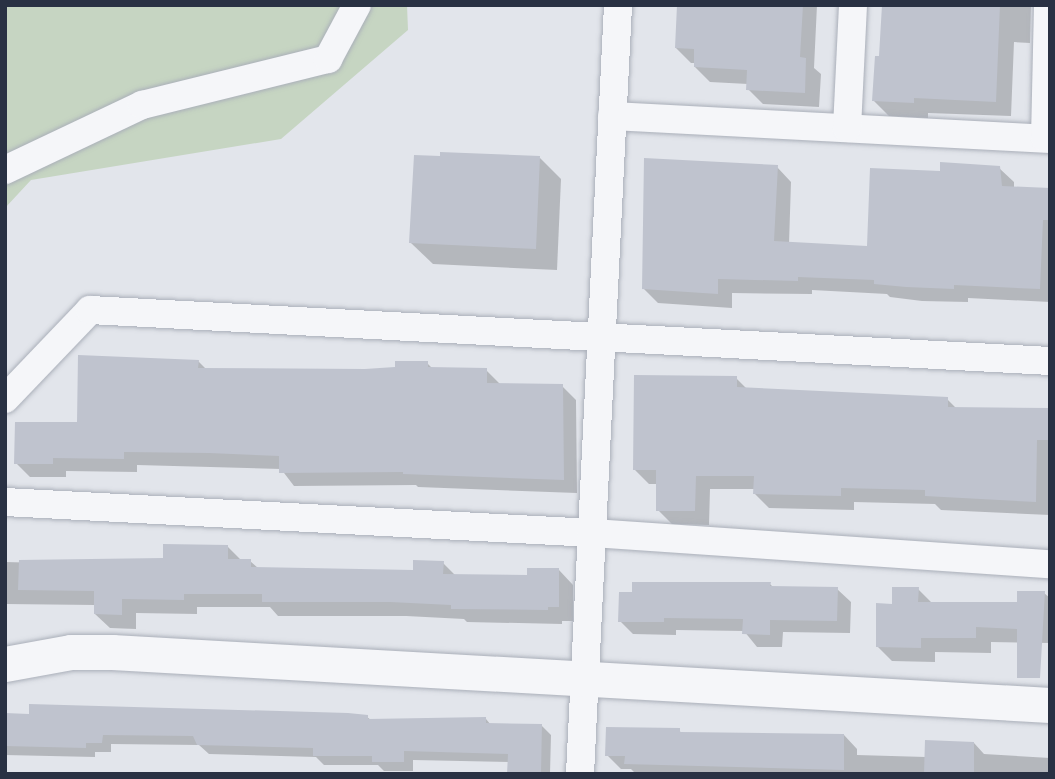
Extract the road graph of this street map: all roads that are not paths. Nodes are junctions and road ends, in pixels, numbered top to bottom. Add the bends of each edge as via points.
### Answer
1 (357, 5) edge
2 (618, 5) edge
3 (853, 5) edge
4 (1048, 5) edge
5 (612, 116) junction
6 (847, 128) junction
7 (1047, 139) edge
8 (5, 170) edge
9 (602, 336) junction
10 (1050, 361) edge
11 (5, 399) edge
12 (5, 502) edge
13 (592, 533) junction
14 (1050, 564) edge
15 (5, 664) edge
16 (585, 680) junction
17 (1050, 705) edge
18 (580, 774) edge

1 - 8 street via 328,59 142,105
2 - 5 street
3 - 6 street
4 - 7 street
5 - 6 street
5 - 9 street
6 - 7 street
9 - 10 street
9 - 11 street via 90,310
9 - 13 street
12 - 13 street
13 - 14 street
13 - 16 street
15 - 16 street via 71,652 112,652
16 - 17 street
16 - 18 street

